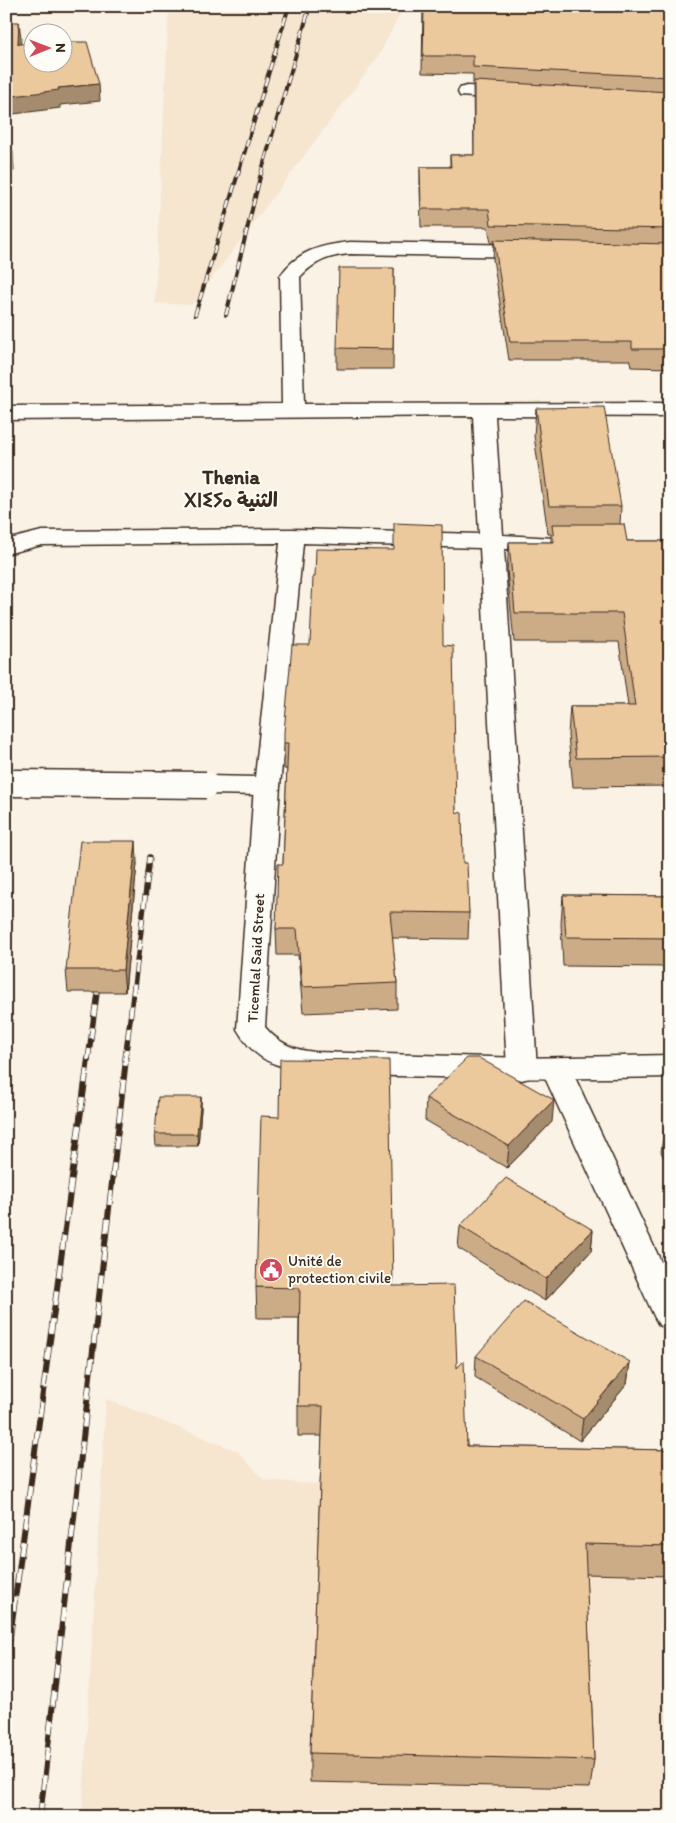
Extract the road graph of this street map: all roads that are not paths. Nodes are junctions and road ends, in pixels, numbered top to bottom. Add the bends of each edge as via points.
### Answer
1 (467, 92) dead end
2 (525, 95) edge
3 (550, 252) edge
4 (484, 409) junction
5 (670, 410) edge
6 (293, 411) junction
7 (6, 413) edge
8 (292, 536) junction
9 (492, 543) junction
10 (571, 543) edge
11 (6, 547) edge
12 (10, 783) edge
13 (266, 786) junction
14 (670, 1066) edge
15 (522, 1069) junction
16 (556, 1069) junction
17 (670, 1316) edge

1 - 2 street
3 - 6 street via 350,248 326,251 304,260 290,276
4 - 5 street
4 - 6 street
4 - 9 street
6 - 7 street
8 - 9 street
8 - 11 street via 42,538
8 - 13 street, Ticemlal Said Street
9 - 10 street
9 - 15 street
12 - 13 street, bridge
13 - 15 street, Ticemlal Said Street via 251,1029 260,1043 275,1054 314,1063
14 - 16 street, Ticemlal Said Street
15 - 16 street, Ticemlal Said Street
16 - 17 street

